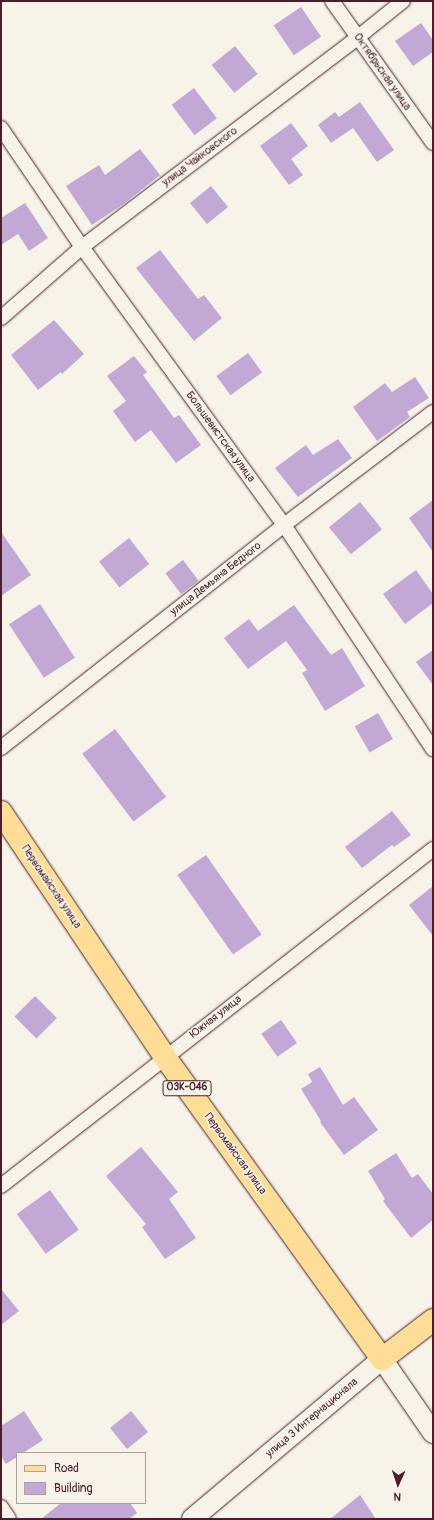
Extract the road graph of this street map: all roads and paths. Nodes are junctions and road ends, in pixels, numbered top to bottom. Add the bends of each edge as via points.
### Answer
1 (332, 1) edge
2 (403, 1) edge
3 (358, 38) junction
4 (1, 128) edge
5 (433, 143) edge
6 (82, 247) junction
7 (1, 318) edge
8 (433, 412) edge
9 (284, 525) junction
10 (1, 748) edge
11 (433, 749) edge
12 (1, 812) edge
13 (433, 849) edge
14 (165, 1057) junction
15 (1, 1186) edge
16 (433, 1320) edge
17 (382, 1359) junction
18 (433, 1433) edge
19 (1, 1507) edge
20 (9, 1519) edge
21 (192, 1519) edge

1 - 3 street, Октябрьская улица
2 - 3 street, улица Чайковского
3 - 5 street, Октябрьская улица
3 - 6 street, улица Чайковского
4 - 6 street, Большевистская улица
6 - 7 street, улица Чайковского
6 - 9 street, Большевистская улица
8 - 9 street, улица Демьяна Бедного
9 - 10 street, улица Демьяна Бедного
9 - 11 street, Большевистская улица
12 - 14 main road, Первомайская улица / 03К-046
13 - 14 street, Южная улица
14 - 15 street, Южная улица
14 - 17 main road, Первомайская улица / 03К-046
16 - 17 main road, улица 3 Интернационала
17 - 18 street, Первомайская улица / 03К-046
17 - 21 street, улица 3 Интернационала
19 - 20 street

